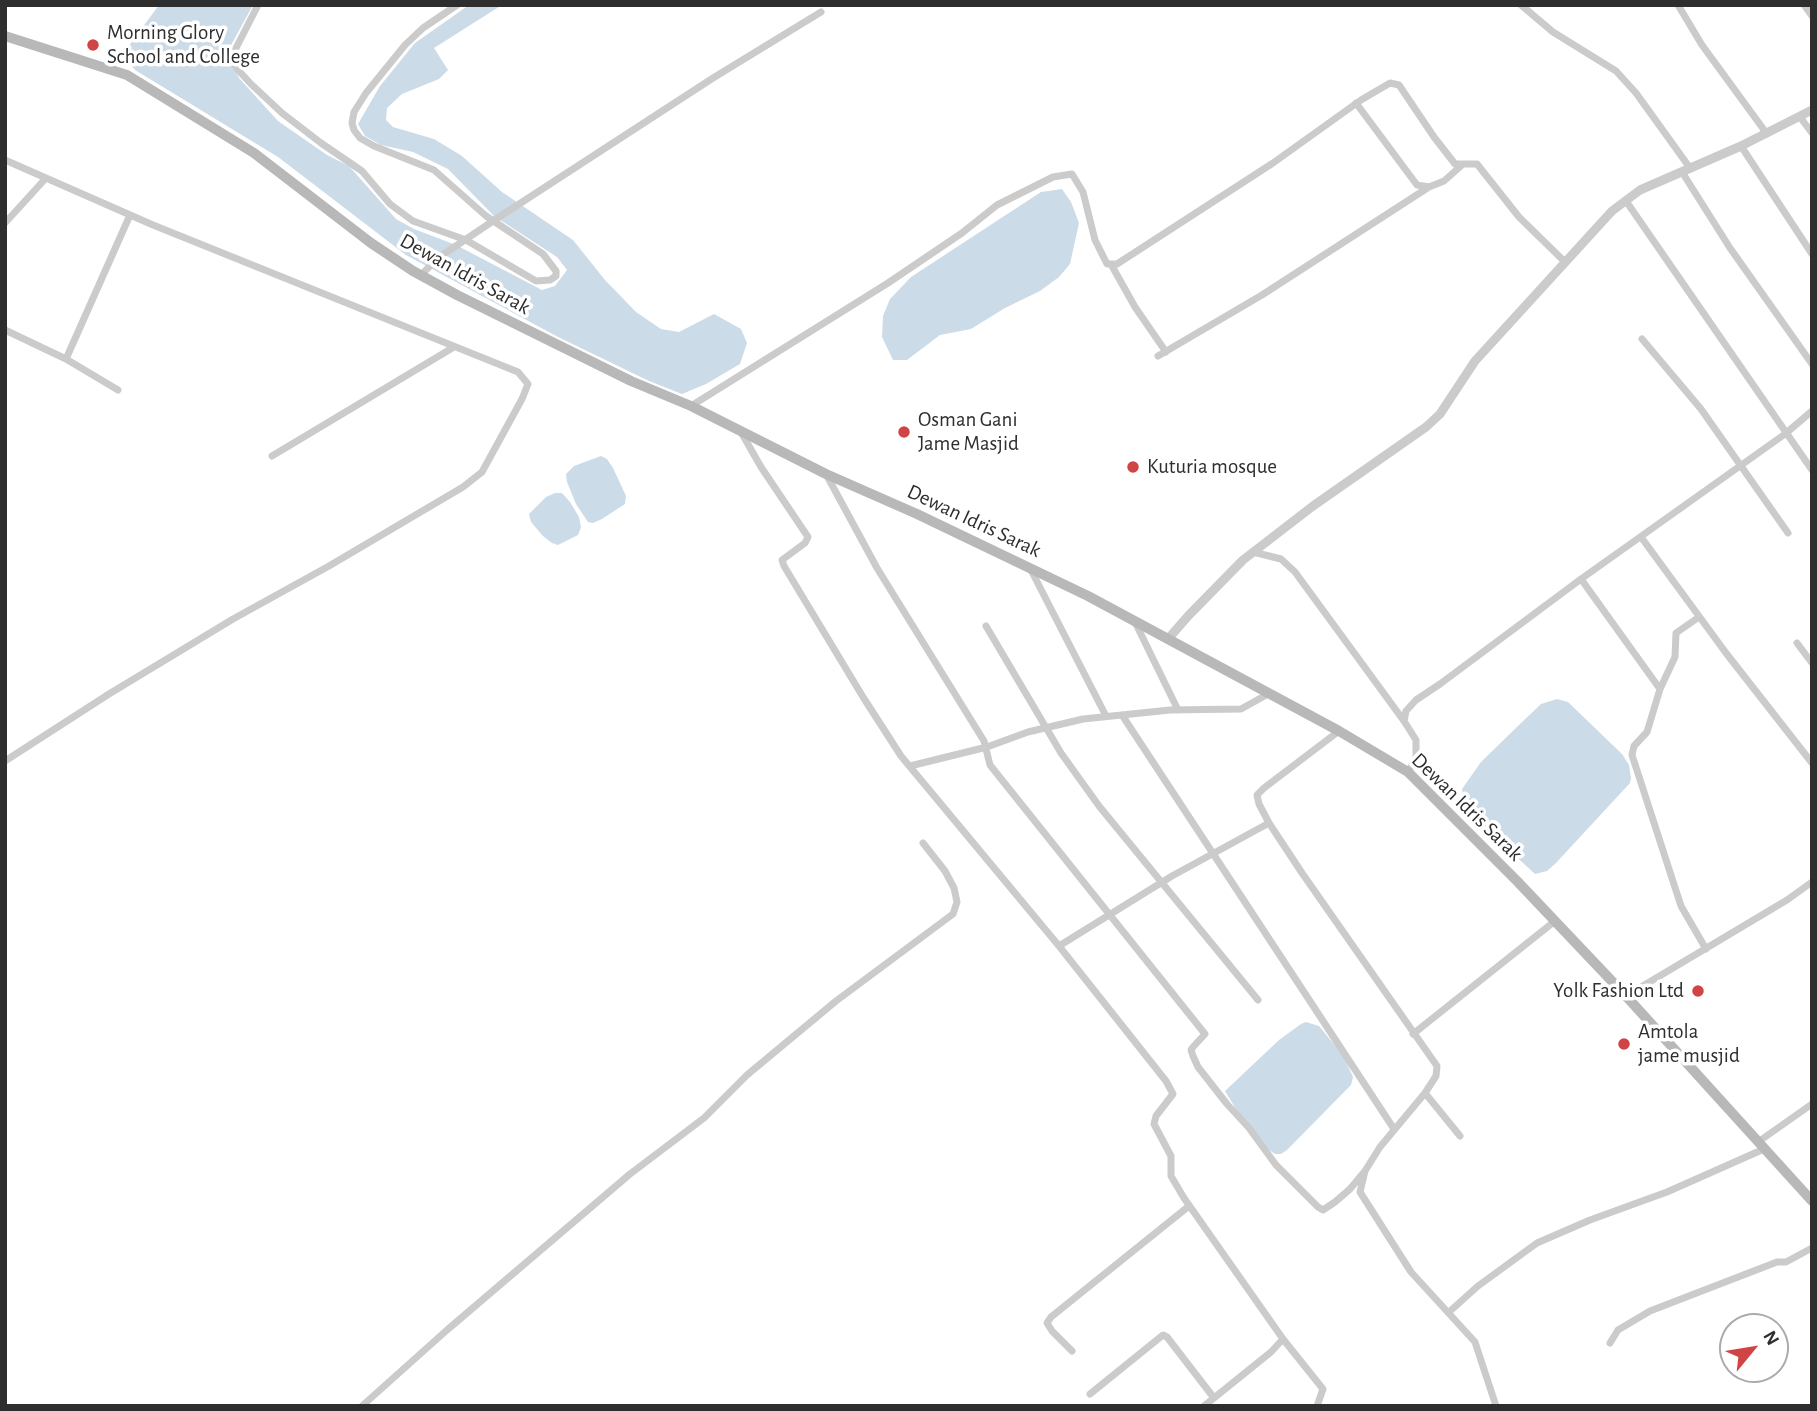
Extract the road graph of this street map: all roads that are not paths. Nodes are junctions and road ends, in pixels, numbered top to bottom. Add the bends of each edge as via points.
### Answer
1 (258, 5) edge
2 (457, 5) edge
3 (1521, 5) edge
4 (1678, 5) edge
5 (1804, 5) edge
6 (821, 12) dead end
7 (1812, 16) edge
8 (5, 36) edge
9 (1356, 103) junction
10 (1812, 110) edge
11 (1800, 117) junction
12 (1812, 133) edge
13 (1767, 134) junction
14 (1741, 146) junction
15 (5, 160) edge
16 (1462, 165) junction
17 (1686, 170) junction
18 (46, 178) junction
19 (1429, 187) junction
20 (1626, 201) junction
21 (130, 215) junction
22 (492, 221) junction
23 (5, 223) edge
24 (466, 240) junction
25 (1812, 254) edge
26 (1566, 262) junction
27 (1112, 266) junction
28 (421, 275) junction
29 (5, 330) edge
30 (1642, 339) dead end
31 (454, 347) junction
32 (66, 359) junction
33 (1812, 364) edge
34 (118, 390) dead end
35 (691, 406) junction
36 (1812, 411) edge
37 (740, 431) junction
38 (1785, 434) junction
39 (272, 456) dead end
40 (1742, 465) junction
41 (1812, 470) edge
42 (826, 474) junction
43 (1788, 533) dead end
44 (1641, 537) junction
45 (1253, 552) junction
46 (1029, 568) junction
47 (1581, 579) junction
48 (1699, 617) junction
49 (1135, 622) junction
50 (986, 626) dead end
51 (1168, 639) junction
52 (1797, 643) dead end
53 (1812, 663) edge
54 (1660, 689) junction
55 (1268, 694) junction
56 (1178, 710) junction
57 (1122, 715) junction
58 (1106, 716) junction
59 (1404, 721) junction
60 (1046, 728) junction
61 (1339, 731) junction
62 (987, 747) junction
63 (5, 761) edge
64 (1812, 763) edge
65 (910, 766) junction
66 (1408, 772) junction
67 (1269, 823) junction
68 (923, 843) dead end
69 (1212, 854) junction
70 (1161, 882) junction
71 (1812, 882) edge
72 (1109, 914) junction
73 (1555, 921) junction
74 (1059, 946) junction
75 (1706, 949) junction
76 (1626, 996) junction
77 (1258, 1000) dead end
78 (1413, 1034) junction
79 (1425, 1093) junction
80 (1812, 1104) edge
81 (1394, 1129) junction
82 (1460, 1136) dead end
83 (1761, 1146) junction
84 (1365, 1171) junction
85 (1350, 1189) junction
86 (1360, 1192) junction
87 (1812, 1201) edge
88 (1189, 1206) junction
89 (1812, 1248) edge
90 (1449, 1312) junction
91 (1283, 1339) junction
92 (1610, 1343) dead end
93 (1072, 1351) dead end
94 (1090, 1394) dead end
95 (1214, 1398) junction
96 (362, 1406) edge
97 (1204, 1406) edge
98 (1317, 1406) edge
99 (1496, 1406) edge

1 - 24 street via 233,54 239,71 282,113 362,172 390,204 413,221
2 - 22 street via 405,45 366,93 352,123 360,138 434,170
3 - 17 street via 1553,32 1616,71 1636,93
4 - 13 street
5 - 7 street
6 - 22 street
8 - 28 main road, Dewan Idris Sarak via 127,75 254,153 331,214
9 - 16 street via 1390,83 1399,85 1455,164
9 - 19 street via 1417,185
9 - 27 street via 1273,163
10 - 11 street
11 - 12 street
11 - 13 street
13 - 14 street
14 - 17 street
14 - 25 street
15 - 18 street
16 - 19 street
16 - 26 street via 1477,164 1519,217
17 - 20 street
17 - 33 street via 1730,247
18 - 21 street
18 - 23 street
19 - 27 street via 1162,354
20 - 26 street
20 - 38 street
21 - 31 street
21 - 32 street
22 - 24 street
22 - 24 street via 542,254 556,276 536,281
24 - 28 street
26 - 45 street via 1475,361 1426,427
27 - 35 street via 1095,240 1083,192 1072,174 1062,174 997,205 888,283
28 - 35 main road, Dewan Idris Sarak via 631,382
29 - 32 street
30 - 40 street
31 - 39 street
31 - 63 street via 518,372 528,384 482,472 199,639
32 - 34 street
35 - 37 main road, Dewan Idris Sarak
36 - 38 street
37 - 42 main road, Dewan Idris Sarak
37 - 65 street via 808,537 782,559 784,566
38 - 40 street
38 - 41 street
40 - 43 street
40 - 44 street
42 - 46 main road, Dewan Idris Sarak
42 - 62 street via 877,568
44 - 47 street
44 - 48 street
45 - 51 street
45 - 59 street via 1281,559 1295,572
46 - 49 main road, Dewan Idris Sarak
46 - 58 street
47 - 54 street
47 - 59 street via 1416,700
48 - 54 street via 1676,633 1675,656
48 - 64 street
49 - 51 main road, Dewan Idris Sarak
49 - 56 street
50 - 60 street
51 - 55 main road, Dewan Idris Sarak
52 - 53 street
54 - 75 street via 1647,732 1632,755 1681,906
55 - 56 street via 1241,709
55 - 61 main road, Dewan Idris Sarak
56 - 57 street
57 - 58 street
57 - 69 street
58 - 60 street
59 - 66 street via 1416,740 1416,758
60 - 62 street
60 - 70 street via 1098,806
61 - 66 main road, Dewan Idris Sarak
61 - 67 street via 1258,795
62 - 65 street
62 - 72 street via 990,765
65 - 74 street
66 - 73 main road, Dewan Idris Sarak
67 - 69 street
67 - 78 street
68 - 96 street via 954,888 957,902 953,914 836,1000 704,1118 619,1183
69 - 70 street
69 - 81 street
70 - 72 street
70 - 77 street
71 - 75 street
72 - 74 street
72 - 85 street via 1205,1034 1191,1050 1198,1067 1276,1165 1323,1210
73 - 76 main road, Dewan Idris Sarak
73 - 78 street
74 - 88 street via 1173,1094 1154,1124 1171,1156 1171,1176
75 - 76 street
76 - 83 main road, Dewan Idris Sarak
78 - 79 street via 1437,1066
79 - 81 street
79 - 82 street
80 - 83 street
81 - 84 street
83 - 87 main road, Dewan Idris Sarak
83 - 90 street via 1735,1164 1537,1243
84 - 85 street
84 - 86 street
85 - 86 street
86 - 90 street via 1411,1272
88 - 91 street
88 - 93 street via 1051,1317 1047,1323
89 - 92 street via 1786,1262 1650,1311 1618,1330
90 - 99 street via 1475,1342
91 - 95 street
91 - 98 street via 1323,1390
94 - 95 street via 1163,1335
95 - 97 street

